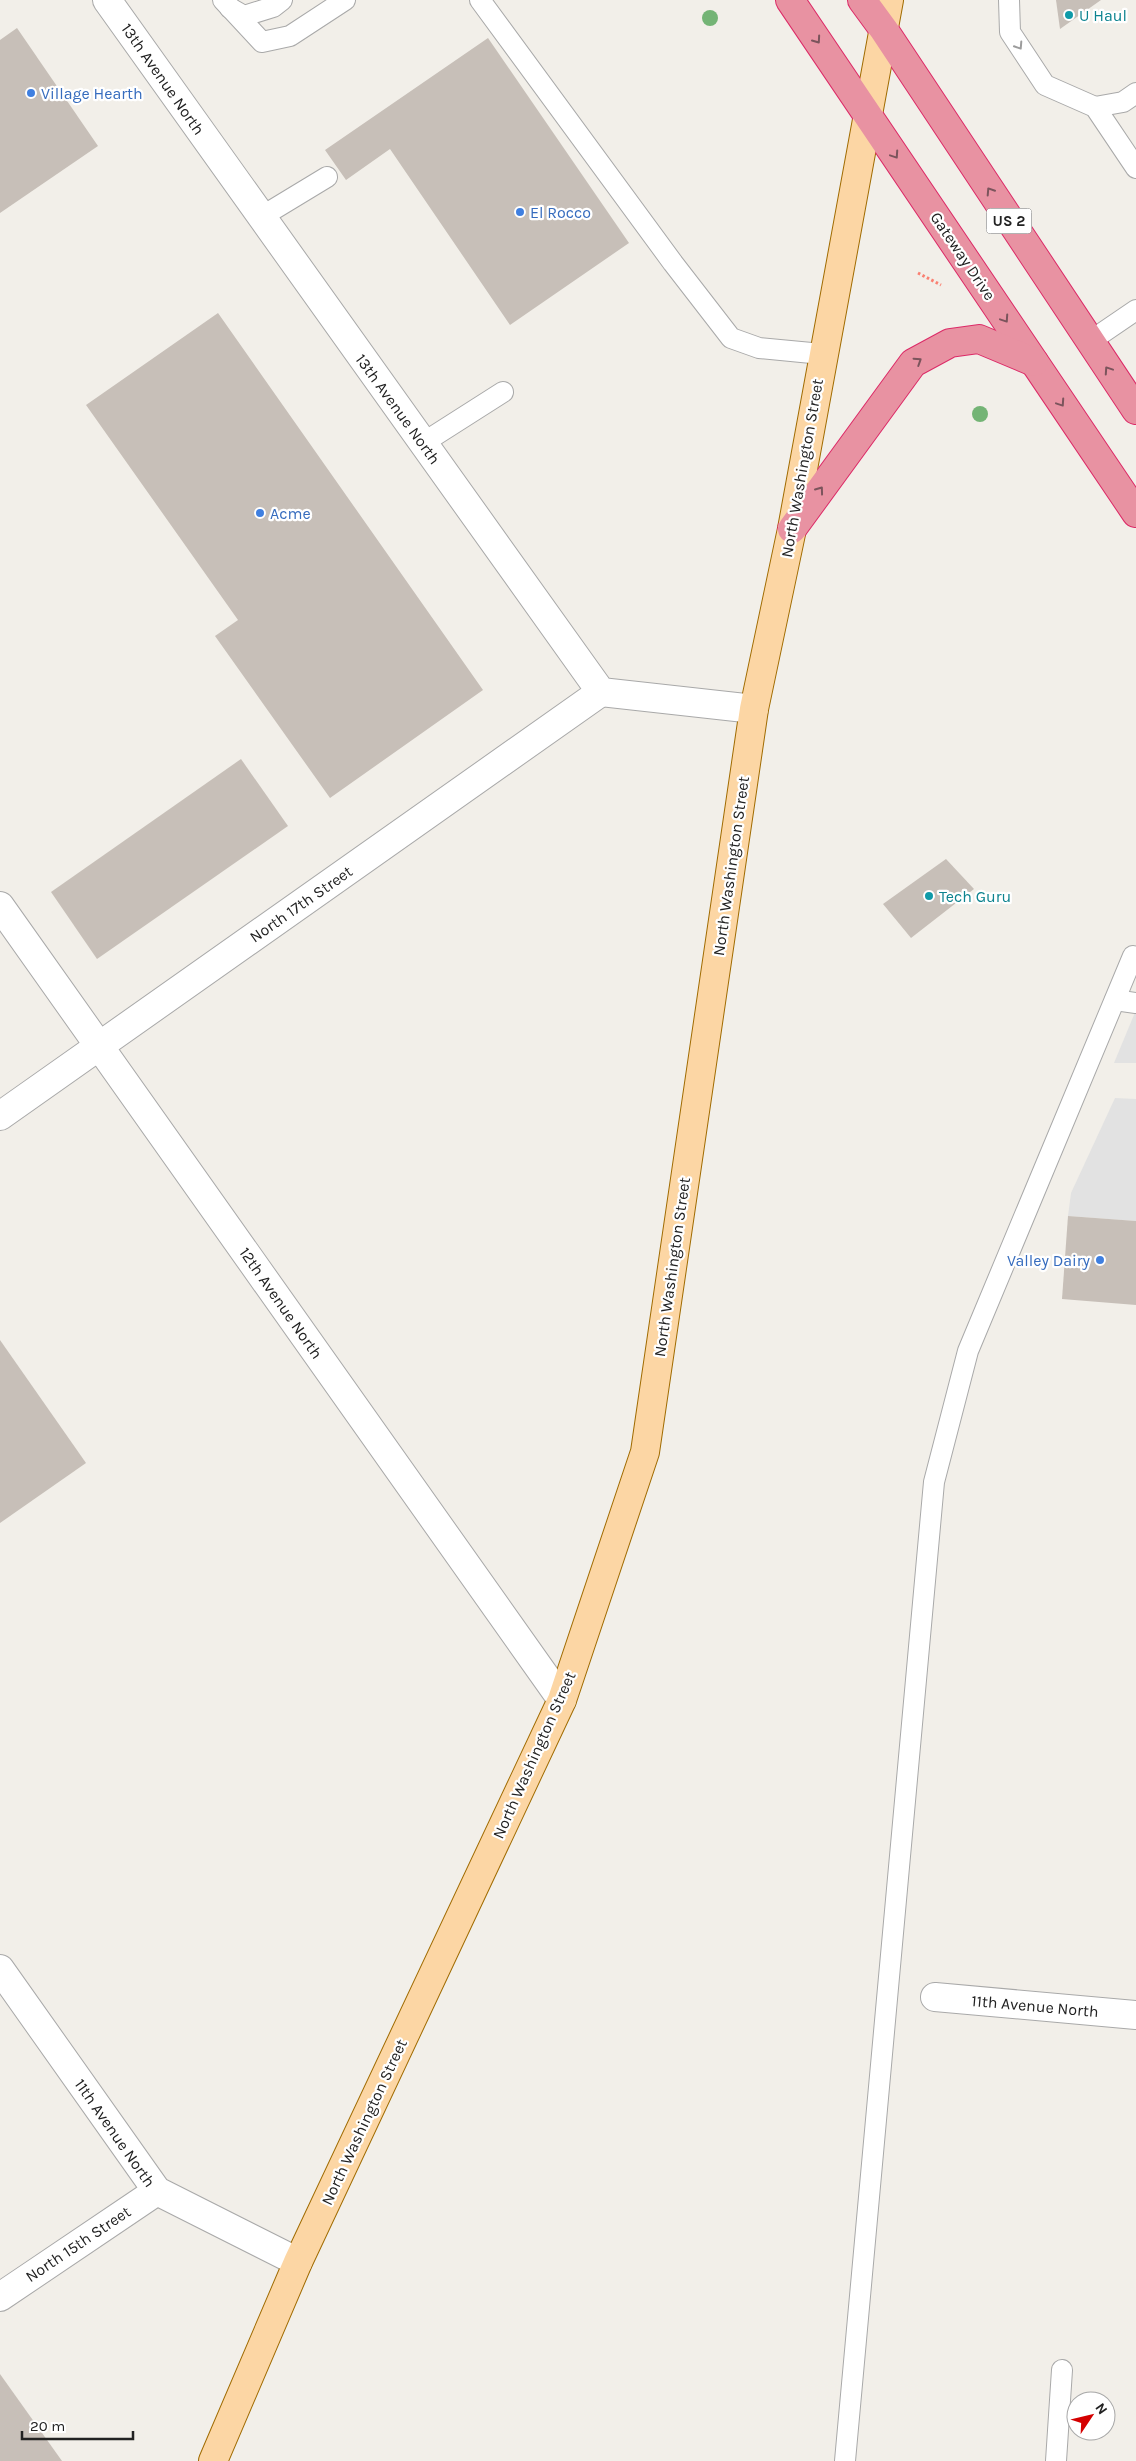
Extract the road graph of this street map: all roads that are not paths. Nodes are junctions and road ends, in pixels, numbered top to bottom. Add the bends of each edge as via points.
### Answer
1 (106, 0) edge
2 (282, 0) edge
3 (345, 0) edge
4 (480, 0) edge
5 (790, 0) edge
6 (862, 0) edge
7 (888, 0) edge
8 (1009, 0) edge
9 (227, 4) edge
10 (884, 30) junction
11 (1136, 93) edge
12 (1095, 107) junction
13 (868, 114) junction
14 (1136, 168) edge
15 (327, 178) dead end
16 (261, 217) junction
17 (1136, 310) edge
18 (1089, 342) junction
19 (822, 354) junction
20 (1034, 362) junction
21 (503, 392) dead end
22 (1136, 410) edge
23 (423, 443) junction
24 (1136, 513) edge
25 (792, 529) junction
26 (601, 692) junction
27 (754, 709) junction
28 (0, 906) edge
29 (1133, 956) dead end
30 (1115, 1000) junction
31 (1136, 1003) edge
32 (99, 1047) junction
33 (0, 1116) edge
34 (562, 1700) junction
35 (0, 1970) edge
36 (935, 1997) dead end
37 (1136, 2015) edge
38 (157, 2191) junction
39 (298, 2262) junction
40 (0, 2297) edge
41 (1062, 2370) dead end
42 (213, 2461) edge
43 (845, 2461) edge
44 (1056, 2461) edge

1 - 16 street, 13th Avenue North
2 - 9 lane via 273,7 244,16
3 - 9 lane via 290,36 262,42
4 - 19 lane via 732,338 759,348
5 -> 13 highway, Gateway Drive
6 - 10 highway, US 2
7 - 10 main road, North Washington Street
8 -> 12 lane via 1010,32 1045,85
10 - 13 main road, North Washington Street
18 -> 10 highway, US 2
11 - 12 lane via 1123,102
12 - 14 lane
13 - 19 main road, North Washington Street
13 -> 20 highway, Gateway Drive
15 - 16 lane
16 - 23 street, 13th Avenue North
17 - 18 lane
22 -> 18 highway, US 2
19 - 25 main road, North Washington Street
20 -> 24 highway, Gateway Drive
25 -> 20 highway via 913,363 950,343 979,339
21 - 23 lane
23 - 26 street, 13th Avenue North
25 - 27 main road, North Washington Street
26 - 27 street
26 - 32 street, North 17th Street
27 - 34 main road, North Washington Street via 645,1452
28 - 32 street, 12th Avenue North
29 - 30 lane
30 - 31 lane
30 - 43 lane via 968,1351 934,1482
32 - 33 street, North 17th Street
32 - 34 street, 12th Avenue North
34 - 39 main road, North Washington Street
35 - 38 street, 11th Avenue North
36 - 37 street, 11th Avenue North
38 - 39 street, 11th Avenue North
38 - 40 street, North 15th Street
39 - 42 main road, North Washington Street
41 - 44 lane

